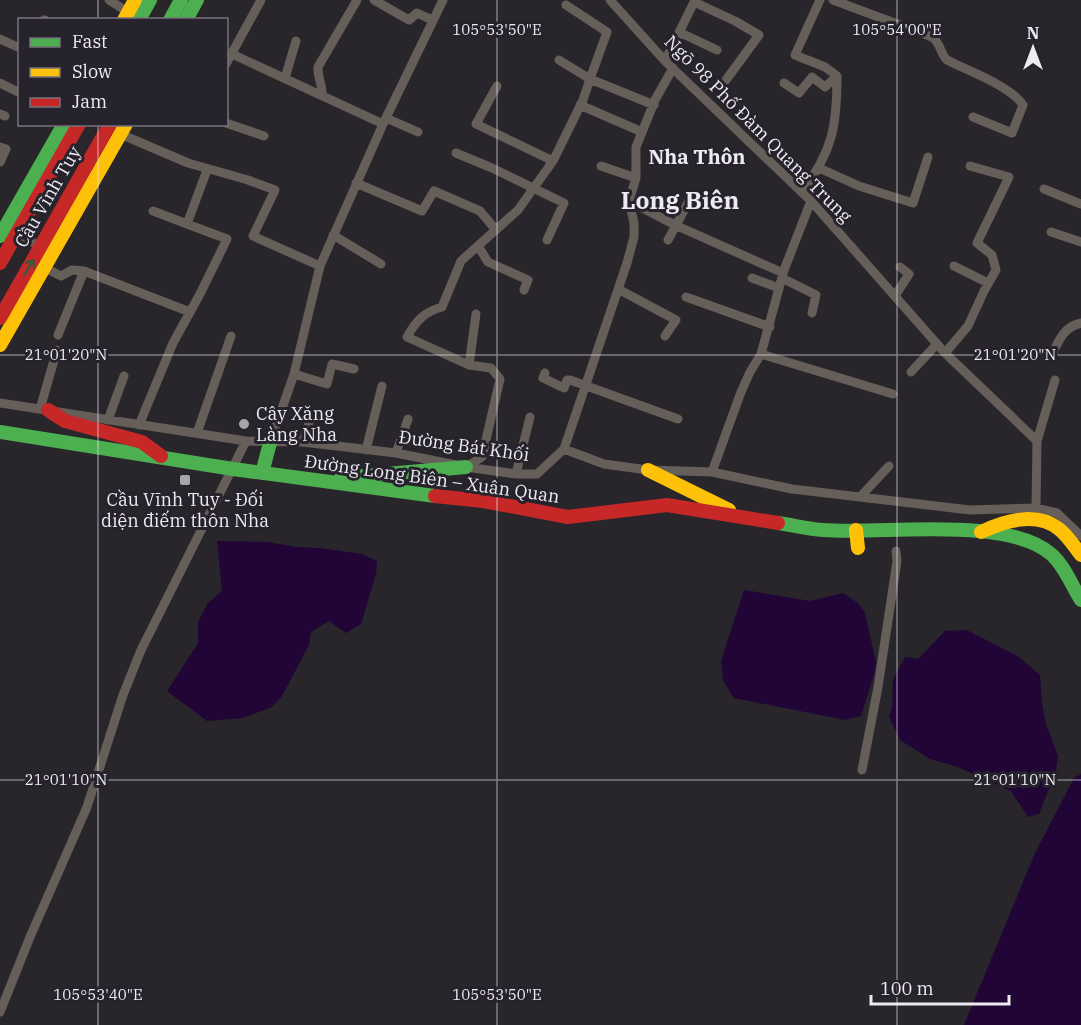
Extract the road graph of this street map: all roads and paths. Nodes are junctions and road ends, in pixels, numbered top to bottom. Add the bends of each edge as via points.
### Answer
1 (109, 0) edge
2 (135, 0) edge
3 (150, 0) edge
4 (181, 0) edge
5 (197, 0) edge
6 (202, 0) edge
7 (261, 0) edge
8 (357, 0) edge
9 (374, 0) edge
10 (443, 0) edge
11 (610, 0) edge
12 (820, 0) edge
13 (833, 0) edge
14 (695, 1) edge
15 (566, 5) dead end
16 (125, 9) edge
17 (140, 18) edge
18 (171, 18) edge
19 (187, 18) edge
20 (192, 18) edge
21 (432, 20) junction
22 (679, 32) junction
23 (0, 39) edge
24 (296, 41) dead end
25 (18, 47) edge
26 (717, 50) dead end
27 (232, 54) junction
28 (560, 60) dead end
29 (228, 61) edge
30 (665, 61) junction
31 (673, 68) junction
32 (837, 76) junction
33 (285, 78) junction
34 (590, 79) junction
35 (726, 80) dead end
36 (784, 83) dead end
37 (0, 84) edge
38 (497, 86) dead end
39 (18, 92) edge
40 (322, 95) junction
41 (580, 105) junction
42 (654, 105) junction
43 (973, 117) dead end
44 (385, 121) junction
45 (228, 124) edge
46 (55, 126) edge
47 (63, 126) edge
48 (78, 126) edge
49 (109, 126) edge
50 (125, 130) edge
51 (418, 132) dead end
52 (642, 132) junction
53 (264, 136) dead end
54 (0, 147) edge
55 (456, 153) dead end
56 (928, 157) dead end
57 (553, 161) junction
58 (0, 162) edge
59 (601, 165) dead end
60 (970, 166) dead end
61 (819, 168) junction
62 (207, 170) junction
63 (636, 178) junction
64 (356, 183) junction
65 (534, 188) junction
66 (1044, 189) dead end
67 (802, 191) junction
68 (690, 199) dead end
69 (629, 201) junction
70 (812, 201) junction
71 (1081, 204) edge
72 (153, 211) dead end
73 (0, 221) edge
74 (187, 224) junction
75 (675, 225) junction
76 (0, 226) edge
77 (496, 230) junction
78 (1051, 232) dead end
79 (333, 235) junction
80 (0, 236) edge
81 (547, 240) dead end
82 (668, 240) dead end
83 (1081, 242) edge
84 (478, 246) junction
85 (56, 252) junction
86 (0, 263) edge
87 (381, 264) dead end
88 (320, 266) junction
89 (954, 266) dead end
90 (900, 267) dead end
91 (47, 269) junction
92 (84, 271) junction
93 (752, 278) dead end
94 (781, 280) junction
95 (988, 283) junction
96 (618, 289) junction
97 (524, 290) dead end
98 (895, 296) junction
99 (686, 297) dead end
100 (190, 312) junction
101 (812, 313) dead end
102 (476, 314) dead end
103 (0, 318) edge
104 (1081, 323) edge
105 (770, 327) junction
106 (58, 335) dead end
107 (231, 336) dead end
108 (664, 336) dead end
109 (937, 344) junction
110 (0, 345) edge
111 (57, 350) dead end
112 (945, 353) junction
113 (761, 354) junction
114 (0, 355) edge
115 (1051, 357) dead end
116 (469, 365) junction
117 (354, 369) dead end
118 (911, 372) dead end
119 (545, 373) dead end
120 (294, 374) junction
121 (124, 376) dead end
122 (1055, 380) dead end
123 (585, 385) junction
124 (382, 386) dead end
125 (893, 394) dead end
126 (0, 403) edge
127 (44, 410) junction
128 (530, 417) dead end
129 (408, 418) dead end
130 (678, 419) dead end
131 (108, 420) junction
132 (310, 420) dead end
133 (139, 425) junction
134 (0, 432) edge
135 (197, 433) junction
136 (246, 441) junction
137 (1037, 441) junction
138 (303, 442) junction
139 (270, 443) junction
140 (366, 450) junction
141 (564, 450) junction
142 (396, 453) junction
143 (164, 458) junction
144 (889, 466) dead end
145 (466, 467) junction
146 (233, 469) junction
147 (648, 470) junction
148 (712, 472) junction
149 (262, 473) junction
150 (516, 474) junction
151 (313, 480) junction
152 (860, 497) junction
153 (1036, 508) junction
154 (737, 515) junction
155 (856, 530) junction
156 (981, 532) junction
157 (1081, 536) edge
158 (858, 548) dead end
159 (896, 551) dead end
160 (1081, 555) edge
161 (1081, 600) edge
162 (862, 770) dead end
163 (0, 1012) edge

1 - 16 street
2 - 16 main road
3 - 17 main road
4 - 18 main road
5 - 19 main road
6 - 20 street
7 - 27 street
8 - 40 street via 318,67
9 - 21 street via 409,20 417,14
10 - 21 street
11 - 30 street, Ngõ 98 Phố Đàm Quang Trung
12 - 32 street via 795,55
13 - 43 street via 933,37 947,60 1009,91 1023,105 1012,133
14 - 22 street
14 - 35 street via 759,35
15 - 34 street via 607,32
21 - 44 street
22 - 26 street
22 - 30 street
23 - 25 street
24 - 33 street
27 - 29 street
27 - 33 street
28 - 34 street
30 - 31 street, Ngõ 98 Phố Đàm Quang Trung
31 - 42 street
31 - 67 street, Ngõ 98 Phố Đàm Quang Trung
32 - 36 street via 825,87 812,77 799,93
32 - 61 street via 834,130
33 - 40 street
34 - 41 street
34 - 42 street
37 - 39 street
38 - 57 street via 476,124
40 - 44 street
41 - 52 street
41 - 57 street
42 - 52 street
44 - 51 street
44 - 64 street
45 - 53 street
46 - 73 street
47 - 80 main road
48 - 86 main road, Cầu Vĩnh Tuy
103 -> 49 main road, Cầu Vĩnh Tuy
50 - 62 street
50 - 85 street
50 - 110 main road
52 - 63 street via 636,147
54 - 58 street via 6,149
55 - 65 street
56 - 61 street via 912,203
57 - 65 street
59 - 63 street
60 - 95 street via 1009,177 977,243 992,255 996,270
61 - 67 street
62 - 74 street
62 - 88 street via 275,190 254,236
63 - 69 street
64 - 77 street via 423,211 434,191 480,212
64 - 79 street
65 - 77 street
65 - 81 street via 564,203
66 - 71 street
67 - 70 street, Ngõ 98 Phố Đàm Quang Trung
68 - 75 street
69 - 75 street
69 - 96 street via 634,237
70 - 94 street
70 - 98 street, Ngõ 98 Phố Đàm Quang Trung
72 - 74 street
74 - 100 street via 227,238
75 - 82 street
75 - 94 street
76 - 85 street
77 - 84 street
78 - 83 street
79 - 87 street
79 - 88 street
84 - 97 street via 488,262 528,280
84 - 116 street via 461,261 442,307 416,321 407,337
85 - 91 street
88 - 120 street
89 - 95 street
90 - 98 street via 909,274
91 - 92 street via 61,276 72,270
91 - 114 street
92 - 100 street
92 - 106 street
93 - 94 street
94 - 101 street via 816,295
94 - 105 street
95 - 112 street via 968,326
96 - 108 street via 676,320
96 - 123 street
98 - 109 street, Ngõ 98 Phố Đàm Quang Trung
99 - 105 street
100 - 133 street
102 - 116 street
104 - 115 street via 1063,333
105 - 113 street
107 - 135 street
109 - 112 street, Ngõ 98 Phố Đàm Quang Trung
109 - 118 street
111 - 127 street
112 - 137 street, Ngõ 98 Phố Đàm Quang Trung
113 - 125 street
113 - 148 street via 741,392
116 - 145 street via 491,368 500,379 482,457
117 - 120 street via 332,364 327,384
119 - 123 street via 543,378 564,388 568,379
120 - 139 street
121 - 131 street
122 - 137 street
123 - 130 street
123 - 141 street
124 - 140 street
126 - 127 street, Đường Bát Khối
127 - 131 street, Đường Bát Khối
127 - 143 main road via 65,421 142,442
128 - 150 street
129 - 142 street
131 - 133 street, Đường Bát Khối
132 - 138 street
133 - 135 street, Đường Bát Khối
134 - 143 main road, Đường Long Biên – Xuân Quan
135 - 136 street, Đường Bát Khối
136 - 139 street, Đường Bát Khối
136 - 146 street
137 - 153 street
138 - 139 street, Đường Bát Khối
138 - 140 street, Đường Bát Khối
139 - 149 main road
140 - 142 street, Đường Bát Khối
141 - 147 street via 593,461
141 - 150 street, Đường Bát Khối via 537,474
142 - 145 street, Đường Bát Khối
143 - 146 main road, Đường Long Biên – Xuân Quan
144 - 152 street
145 - 150 street, Đường Bát Khối
145 - 151 main road
146 - 149 main road, Đường Long Biên – Xuân Quan
146 - 163 street via 141,650 87,807
147 - 148 street
147 - 154 main road
148 - 152 street via 792,489
149 - 151 main road, Đường Long Biên – Xuân Quan
151 - 154 main road, Đường Long Biên – Xuân Quan via 483,501 568,517 667,505
152 - 153 street via 970,510
153 - 157 street via 1057,513
154 - 155 main road, Đường Long Biên – Xuân Quan via 824,530
155 - 156 main road, Đường Long Biên – Xuân Quan
155 - 158 main road
156 - 160 main road via 1010,520 1040,520 1058,529
156 - 161 main road, Đường Long Biên – Xuân Quan via 1027,540 1043,547 1056,559
159 - 162 street

